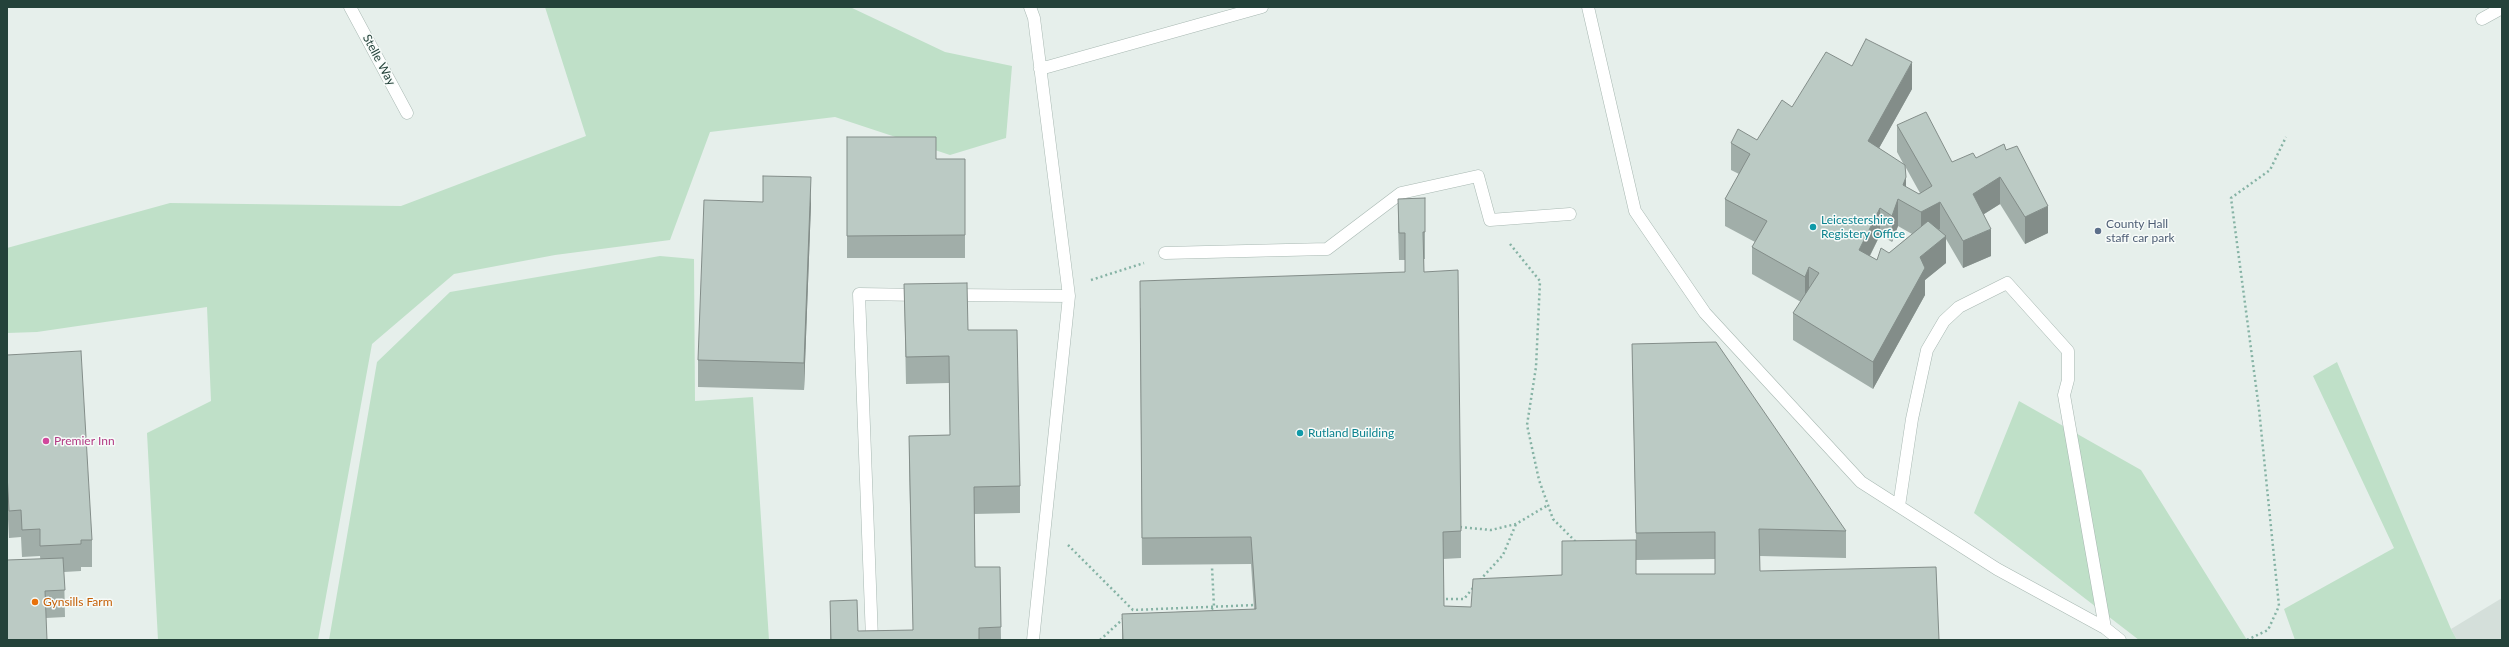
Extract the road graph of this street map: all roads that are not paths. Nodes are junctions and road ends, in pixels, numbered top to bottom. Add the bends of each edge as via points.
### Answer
1 (350, 7) edge
2 (1030, 7) edge
3 (1262, 7) edge
4 (1588, 7) edge
5 (2502, 8) edge
6 (2482, 19) dead end
7 (1040, 69) junction
8 (407, 113) dead end
9 (1570, 214) dead end
10 (1165, 253) road end
11 (1069, 296) junction
12 (1899, 506) junction
13 (2105, 628) junction
14 (872, 639) edge
15 (1033, 640) edge
16 (2120, 640) edge

1 - 8 street, Stelle Way
2 - 7 street via 1034,18
3 - 7 street
4 - 12 street via 1635,211 1705,313 1861,482
5 - 6 street
7 - 11 street
9 - 10 street via 1490,220 1478,176 1401,193 1327,249
11 - 14 street via 859,294
11 - 15 street
12 - 13 street via 1997,569
12 - 13 street via 1912,419 1927,350 1944,320 1959,307 2007,283 2068,352 2068,380 2064,395
13 - 16 street

